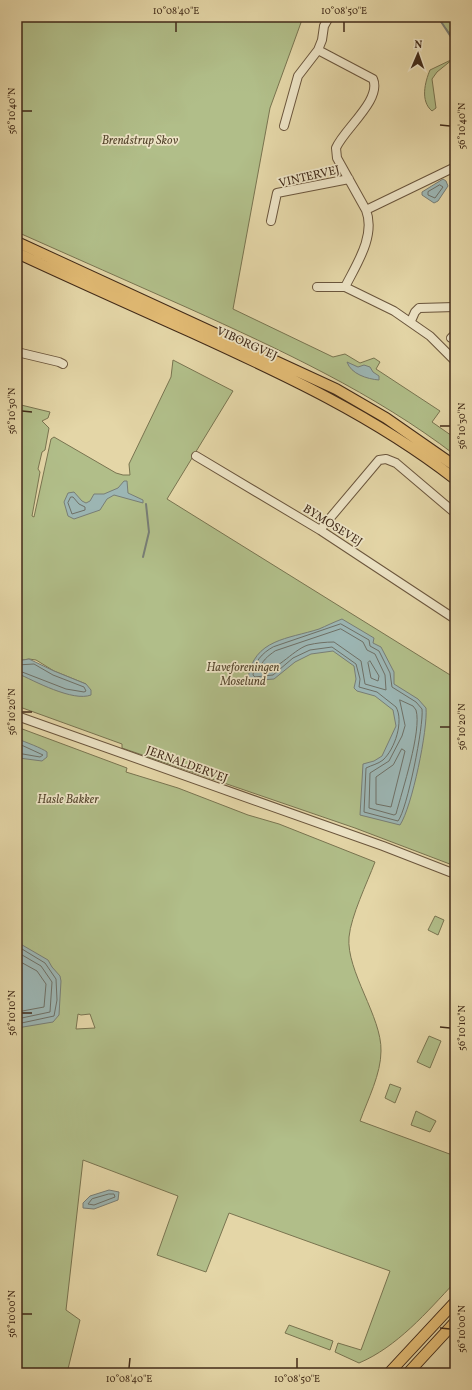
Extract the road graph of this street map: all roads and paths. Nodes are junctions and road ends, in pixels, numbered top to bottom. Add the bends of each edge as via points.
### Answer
1 (329, 17) edge
2 (318, 50) junction
3 (284, 126) dead end
4 (455, 167) edge
5 (349, 179) junction
6 (366, 210) junction
7 (271, 221) dead end
8 (17, 242) edge
9 (17, 253) edge
10 (317, 286) dead end
11 (345, 287) junction
12 (455, 307) edge
13 (410, 321) junction
14 (17, 352) edge
15 (455, 362) edge
16 (63, 364) dead end
17 (196, 456) dead end
18 (455, 466) edge
19 (455, 479) edge
20 (455, 513) edge
21 (320, 530) junction
22 (455, 619) edge
23 (17, 716) edge
24 (455, 874) edge
25 (455, 1302) edge
26 (455, 1322) edge
27 (389, 1373) edge
28 (408, 1373) edge

1 - 2 street
2 - 3 street via 298,76
2 - 5 street, VINTERVEJ via 373,79 375,85 373,96 336,148 337,158
4 - 6 street
5 - 6 street, VINTERVEJ
5 - 7 street, VINTERVEJ via 277,193
6 - 11 street, VINTERVEJ via 369,220 368,238
8 - 18 main road, VIBORGVEJ via 336,389 386,418
9 - 19 main road, VIBORGVEJ via 278,371 387,432
10 - 11 street
11 - 13 street
12 - 13 street via 419,308
13 - 15 street via 430,336
14 - 16 street
17 - 21 street, BYMOSEVEJ
20 - 21 street via 396,463 386,459 379,460
21 - 22 street, BYMOSEVEJ
23 - 24 street, JERNALDERVEJ via 350,835 381,851
25 - 27 main road
26 - 28 main road

